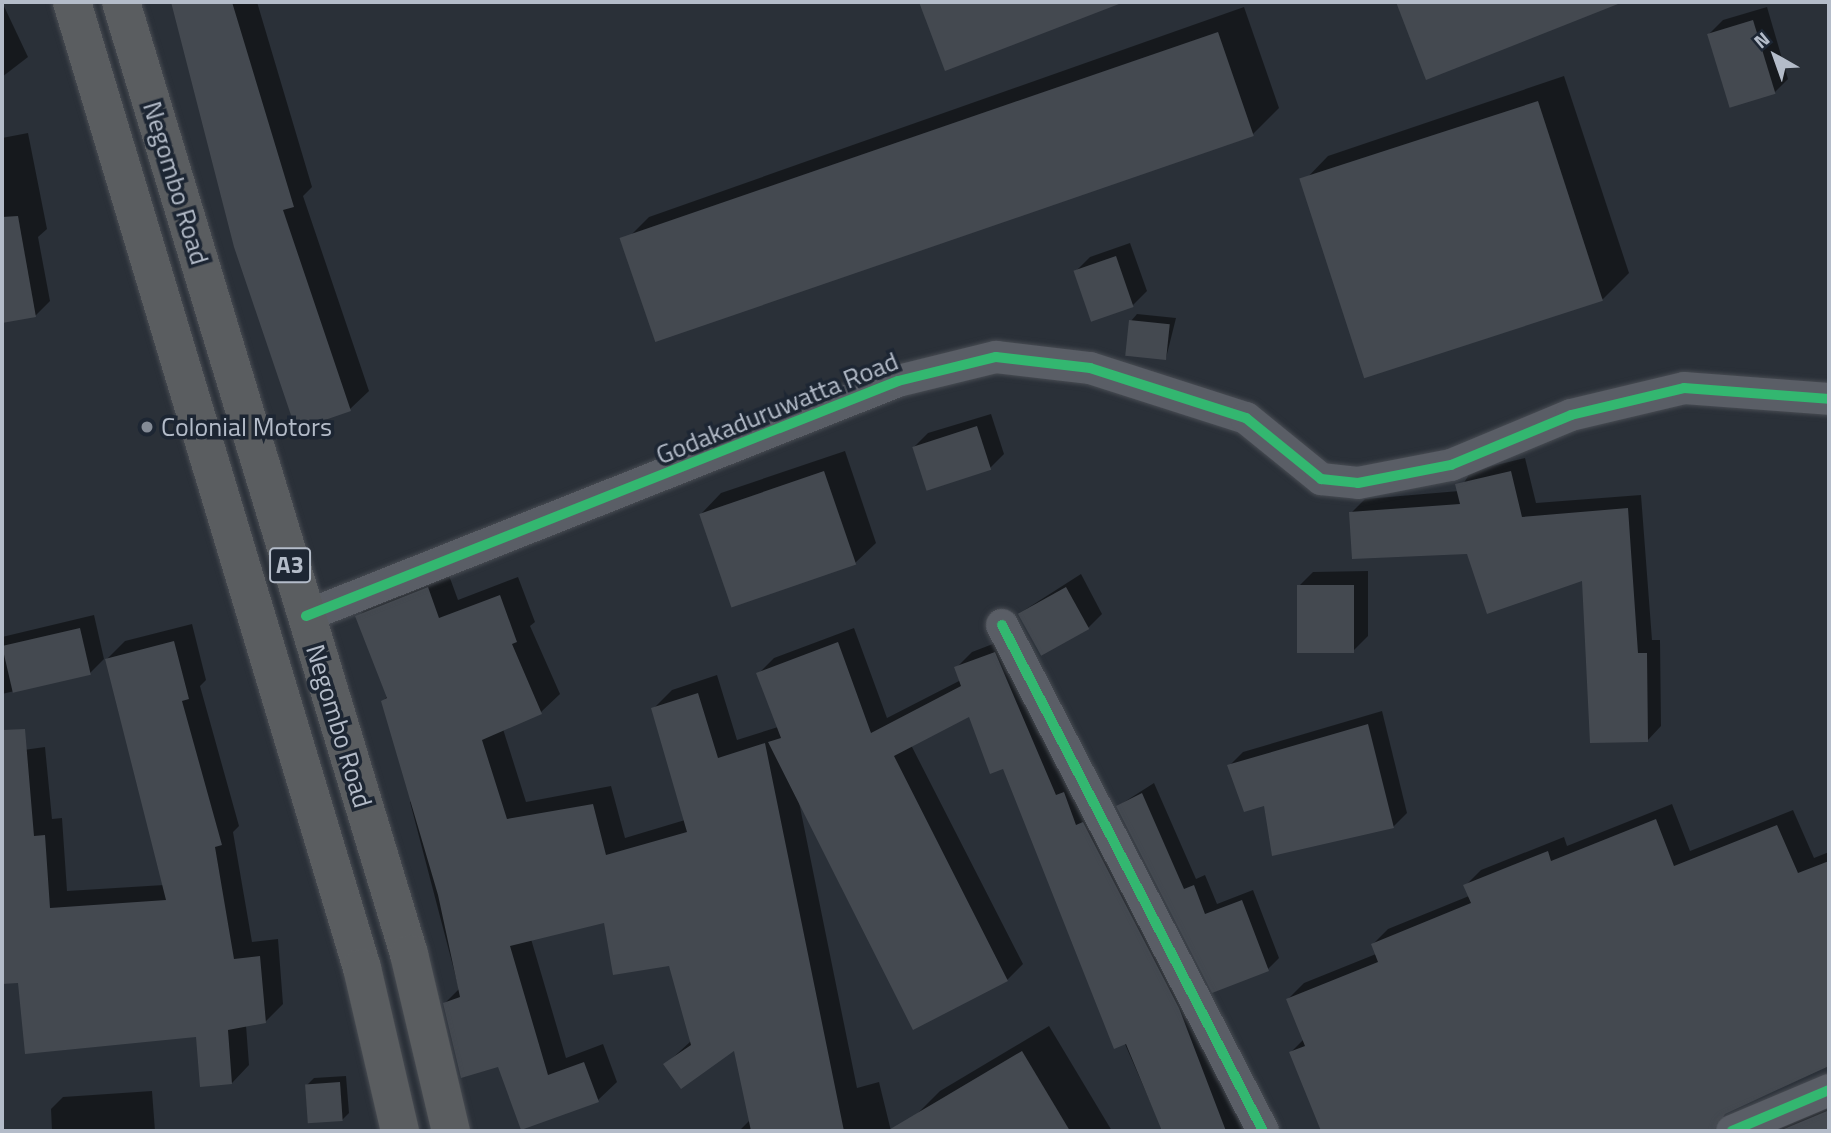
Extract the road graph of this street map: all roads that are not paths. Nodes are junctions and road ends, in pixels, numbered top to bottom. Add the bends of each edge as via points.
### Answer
1 (72, 2) edge
2 (121, 2) edge
3 (1829, 399) edge
4 (306, 616) junction
5 (1002, 625) dead end
6 (1829, 1090) edge
7 (400, 1131) edge
8 (451, 1131) edge
9 (1263, 1131) edge
10 (1732, 1131) edge

1 - 7 highway, Negombo Road / A3 via 362,968
2 - 4 highway, Negombo Road / A3
3 - 4 street, Godakaduruwatta Road via 1684,388 1571,415 1451,465 1357,483 1321,479 1246,418 1090,368 996,357 898,381
4 - 8 highway, Negombo Road / A3 via 409,954
5 - 9 street
6 - 10 street

